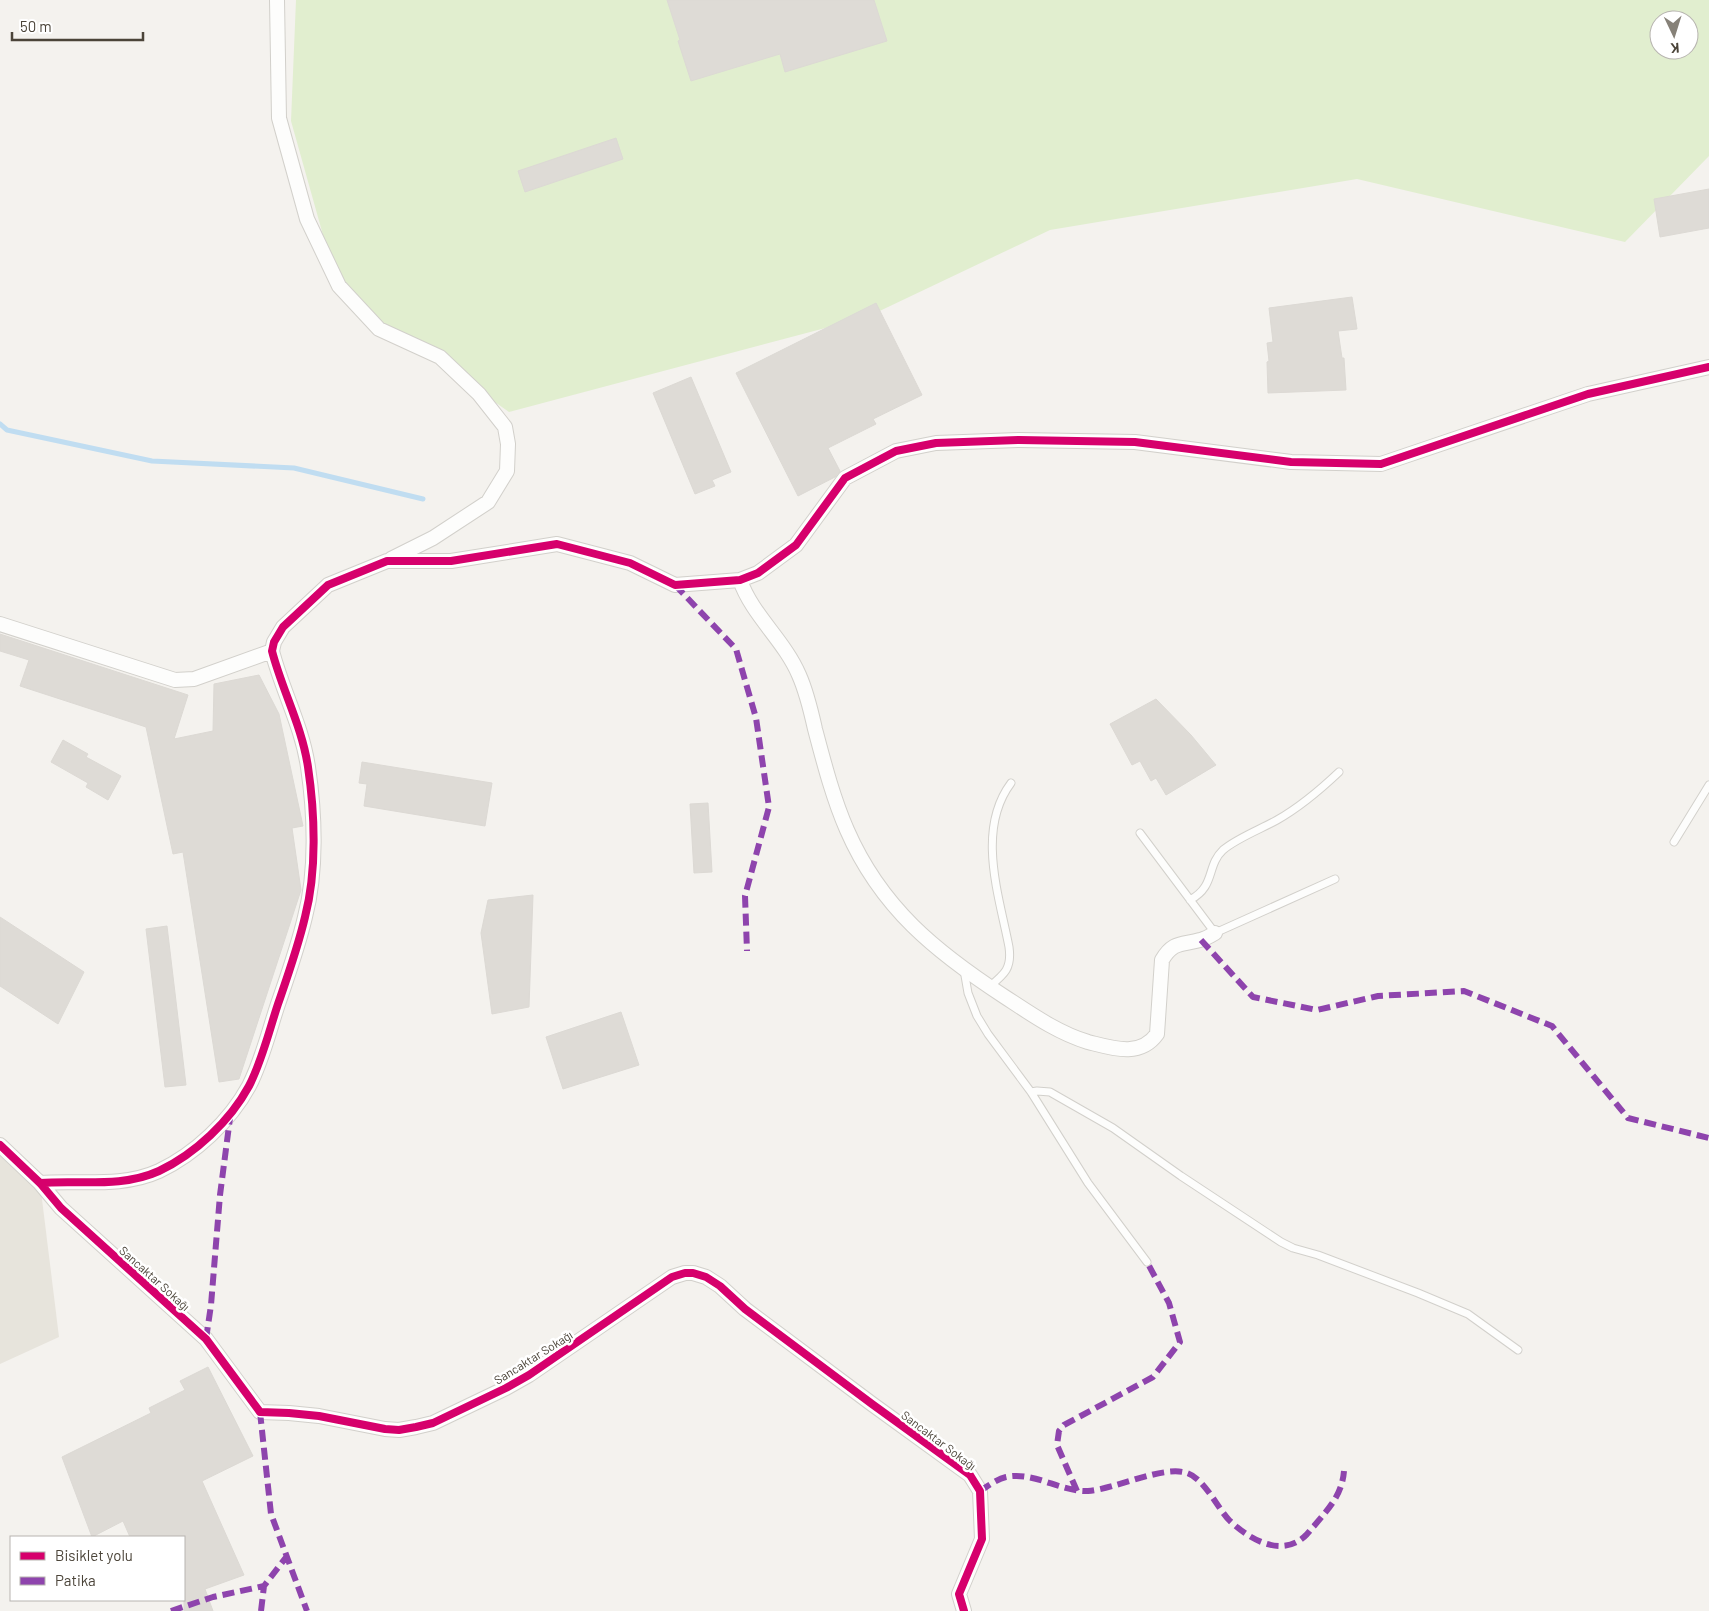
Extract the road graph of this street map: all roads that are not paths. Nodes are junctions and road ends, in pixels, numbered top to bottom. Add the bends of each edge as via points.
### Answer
1 (278, 0) edge
2 (1709, 368) edge
3 (388, 561) junction
4 (740, 580) junction
5 (0, 624) edge
6 (272, 651) junction
7 (1339, 772) dead end
8 (1012, 783) dead end
9 (1709, 785) edge
10 (1140, 833) dead end
11 (1674, 842) dead end
12 (1335, 878) dead end
13 (1190, 900) junction
14 (1215, 933) junction
15 (963, 970) junction
16 (989, 987) junction
17 (1031, 1092) junction
18 (0, 1145) edge
19 (40, 1183) junction
20 (1147, 1262) dead end
21 (1518, 1350) dead end
22 (964, 1611) edge

1 - 3 street via 279,118 307,219 339,286 379,329 440,357 479,394 505,427 507,435 507,471 488,502 433,538
2 - 4 street via 1588,394 1382,464 1291,462 1136,442 954,442 896,451 845,478 796,545 758,573
3 - 4 street via 451,561 557,544 630,563 676,585
3 - 6 street via 328,585 283,627
4 - 15 street via 747,598 787,651 799,675 828,777 846,829 862,862 899,913
5 - 6 street via 175,680 194,680
6 - 19 street via 308,766 313,821 312,879 306,917 295,954 254,1074 231,1113 190,1152 159,1171 117,1182
7 - 13 lane via 1294,810 1223,850 1213,865 1206,887
8 - 16 lane via 1002,797 992,842 1010,960 1005,974
9 - 11 lane
10 - 13 lane
12 - 14 lane
13 - 14 lane
14 - 16 street via 1201,940 1172,946 1166,952 1162,960 1157,1034 1152,1041 1134,1049 1122,1050 1081,1040
15 - 16 street
15 - 17 lane via 977,1016
17 - 20 lane via 1088,1183
17 - 21 lane via 1050,1092 1114,1128 1281,1242 1468,1314
18 - 19 street, Sancaktar Sokağı
19 - 22 street, Sancaktar Sokağı via 61,1208 206,1339 260,1412 319,1416 399,1430 433,1423 529,1375 672,1277 685,1273 706,1277 970,1475 980,1491 982,1539 959,1594

